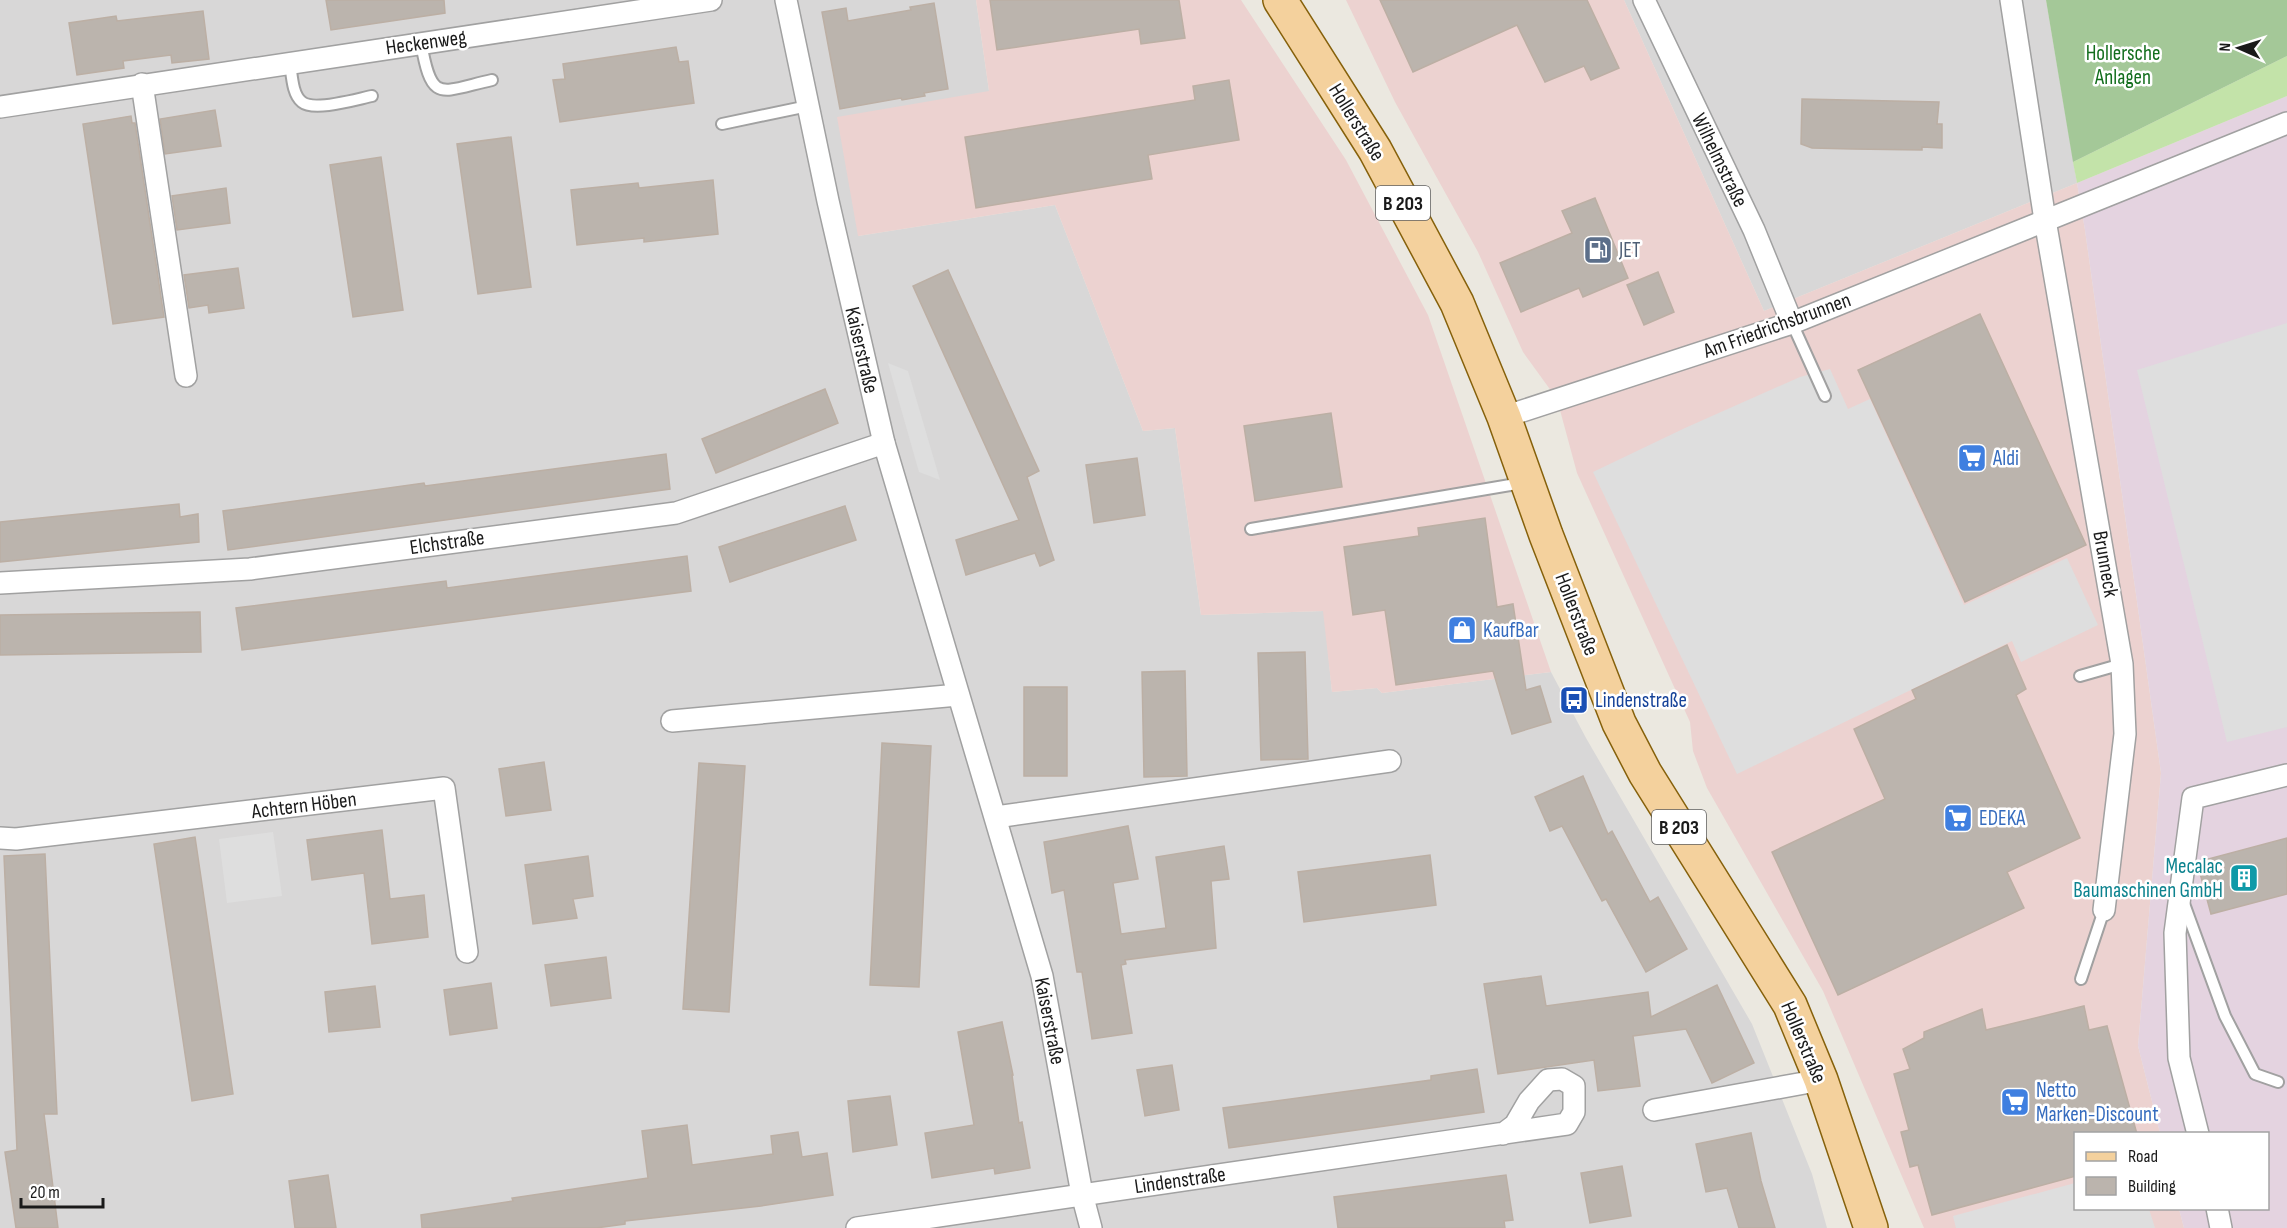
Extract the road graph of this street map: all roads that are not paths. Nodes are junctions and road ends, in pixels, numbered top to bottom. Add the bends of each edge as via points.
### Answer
1 (711, 0) edge
2 (786, 0) edge
3 (1280, 0) edge
4 (1644, 0) edge
5 (2011, 0) edge
6 (421, 43) junction
7 (290, 63) junction
8 (492, 80) dead end
9 (142, 84) junction
10 (372, 96) dead end
11 (808, 106) junction
12 (0, 107) edge
13 (2287, 123) edge
14 (722, 124) dead end
15 (2045, 220) junction
16 (1792, 323) junction
17 (186, 376) dead end
18 (1824, 396) dead end
19 (1504, 417) junction
20 (884, 443) junction
21 (1527, 482) junction
22 (1251, 529) dead end
23 (0, 583) edge
24 (2122, 664) junction
25 (2080, 676) dead end
26 (958, 695) junction
27 (672, 721) dead end
28 (1390, 761) dead end
29 (2287, 775) edge
30 (996, 818) junction
31 (0, 838) edge
32 (2181, 895) junction
33 (2103, 910) joint
34 (467, 952) dead end
35 (2081, 979) dead end
36 (1821, 1080) junction
37 (2278, 1083) dead end
38 (1654, 1110) dead end
39 (2198, 1132) edge
40 (1503, 1134) dead end
41 (1082, 1194) junction
42 (2217, 1210) edge
43 (857, 1228) edge
44 (1091, 1228) edge
45 (1871, 1228) edge
46 (2221, 1228) edge

1 - 6 street, Heckenweg
2 - 11 street, Kaiserstraße
3 - 19 main road, Hollerstraße / B 203 via 1376,150 1457,303
4 - 16 street, Wilhelmstraße via 1754,230
5 - 15 street
6 - 7 street, Heckenweg
6 - 8 lane via 426,73 438,90
7 - 9 street, Heckenweg
7 - 10 lane via 295,92 309,106
9 - 12 street, Heckenweg
9 - 17 street
11 - 14 lane
11 - 20 street, Kaiserstraße
13 - 15 street, Am Friedrichsbrunnen
15 - 16 street, Am Friedrichsbrunnen
15 - 24 street, Brunneck
16 - 18 lane
16 - 19 street, Am Friedrichsbrunnen
19 - 21 main road, Hollerstraße / B 203
20 - 23 street, Elchstraße via 676,513 250,569
20 - 26 street, Kaiserstraße
21 - 22 lane
21 - 36 main road, Hollerstraße / B 203 via 1619,723 1645,773 1790,1005
24 - 25 lane
24 - 33 street, Brunneck via 2125,734
26 - 27 street
26 - 30 street, Kaiserstraße
28 - 30 street
29 - 32 street via 2193,798
30 - 41 street, Kaiserstraße via 1042,976
31 - 34 street, Achtern Höben via 444,788
32 - 37 lane via 2225,1016 2255,1074
32 - 39 street via 2175,933 2180,1058
33 - 35 lane
36 - 38 street
36 - 45 main road, Hollerstraße / B 203
40 - 41 street, Lindenstraße
41 - 43 street, Lindenstraße
41 - 44 street, Kaiserstraße
42 - 46 street

